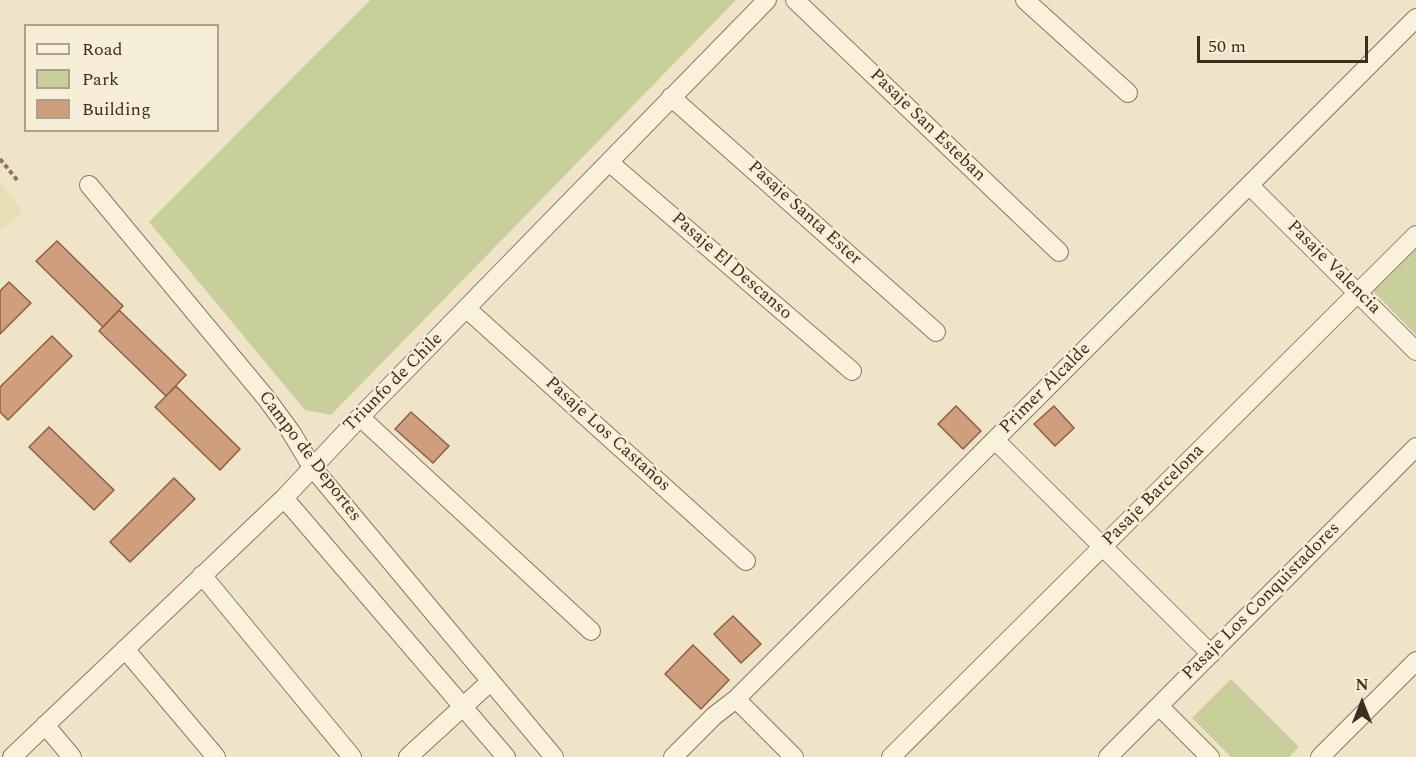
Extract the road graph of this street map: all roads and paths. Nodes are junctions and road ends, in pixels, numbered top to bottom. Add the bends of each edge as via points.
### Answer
1 (767, 0) edge
2 (795, 0) edge
3 (1025, 0) edge
4 (1416, 18) edge
5 (1128, 93) dead end
6 (671, 97) junction
7 (0, 159) edge
8 (610, 163) junction
9 (18, 181) dead end
10 (88, 185) dead end
11 (1250, 185) junction
12 (1416, 235) edge
13 (1059, 252) dead end
14 (1357, 292) junction
15 (467, 309) junction
16 (936, 332) dead end
17 (1416, 351) edge
18 (852, 371) dead end
19 (360, 417) junction
20 (995, 440) junction
21 (1416, 447) edge
22 (312, 467) junction
23 (284, 498) junction
24 (1103, 547) junction
25 (746, 561) dead end
26 (202, 575) junction
27 (591, 632) dead end
28 (125, 649) junction
29 (1211, 654) junction
30 (1416, 661) edge
31 (490, 682) junction
32 (736, 699) junction
33 (463, 705) junction
34 (1159, 706) junction
35 (45, 725) junction
36 (12, 757) edge
37 (72, 757) edge
38 (216, 757) edge
39 (352, 757) edge
40 (408, 757) edge
41 (506, 757) edge
42 (554, 757) edge
43 (673, 757) edge
44 (794, 757) edge
45 (891, 757) edge
46 (1108, 757) edge
47 (1210, 757) edge
48 (1320, 757) edge

1 - 6 street, Triunfo de Chile
2 - 13 street, Pasaje San Esteban
3 - 5 street
4 - 11 street, Primer Alcalde
6 - 8 street, Triunfo de Chile
6 - 16 street, Pasaje Santa Ester
7 - 9 path
8 - 15 street, Triunfo de Chile
8 - 18 street, Pasaje El Descanso
10 - 22 street, Campo de Deportes via 266,398
11 - 14 street, Pasaje Valencia
11 - 20 street, Primer Alcalde
12 - 14 street, Pasaje Barcelona
14 - 17 street, Pasaje Valencia
14 - 24 street, Pasaje Barcelona
15 - 19 street, Triunfo de Chile
15 - 25 street, Pasaje Los Castaños
19 - 22 street, Triunfo de Chile
19 - 27 street
20 - 24 street
20 - 32 street, Primer Alcalde
21 - 29 street, Pasaje Los Conquistadores
22 - 23 street, Triunfo de Chile
22 - 31 street, Campo de Deportes
23 - 26 street, Triunfo de Chile
23 - 33 street
24 - 29 street
24 - 45 street, Pasaje Barcelona
26 - 28 street, Triunfo de Chile
26 - 39 street
28 - 35 street, Triunfo de Chile
28 - 38 street
29 - 34 street, Pasaje Los Conquistadores
30 - 48 street
31 - 33 street
31 - 42 street, Campo de Deportes
32 - 43 street, Primer Alcalde
32 - 44 street
33 - 40 street
33 - 41 street
34 - 46 street, Pasaje Los Conquistadores
34 - 47 street
35 - 36 street, Triunfo de Chile
35 - 37 street

